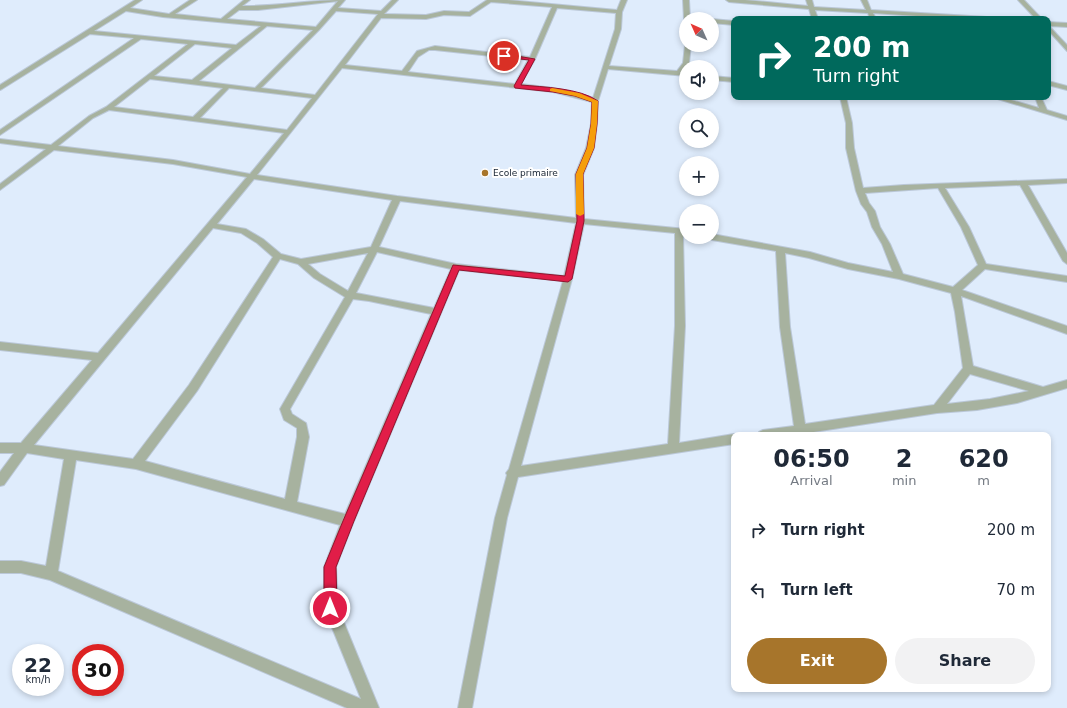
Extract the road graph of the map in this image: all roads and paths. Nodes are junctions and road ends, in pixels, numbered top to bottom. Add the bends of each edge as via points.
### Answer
1 (139, 0) edge
2 (194, 0) edge
3 (247, 0) edge
4 (337, 0) edge
5 (342, 0) edge
6 (395, 0) edge
7 (490, 0) edge
8 (624, 0) edge
9 (686, 0) edge
10 (729, 0) edge
11 (809, 0) edge
12 (864, 0) edge
13 (1021, 0) edge
14 (555, 7) junction
15 (236, 8) junction
16 (810, 8) junction
17 (125, 9) junction
18 (334, 9) junction
19 (869, 10) junction
20 (619, 12) junction
21 (687, 12) edge
22 (172, 14) junction
23 (381, 14) junction
24 (813, 16) edge
25 (872, 16) edge
26 (920, 16) edge
27 (1037, 16) edge
28 (223, 20) junction
29 (719, 22) edge
30 (731, 23) edge
31 (266, 24) junction
32 (1051, 25) edge
33 (1067, 25) edge
34 (317, 29) junction
35 (1051, 29) edge
36 (90, 32) junction
37 (140, 37) junction
38 (193, 42) junction
39 (236, 47) junction
40 (1067, 49) edge
41 (532, 59) junction
42 (341, 66) junction
43 (605, 67) junction
44 (679, 73) edge
45 (403, 74) junction
46 (148, 77) junction
47 (719, 79) edge
48 (731, 80) edge
49 (194, 82) junction
50 (1051, 84) edge
51 (228, 86) junction
52 (517, 86) junction
53 (0, 88) edge
54 (1067, 88) edge
55 (256, 90) junction
56 (317, 96) junction
57 (843, 100) edge
58 (1005, 100) edge
59 (1039, 100) edge
60 (595, 101) junction
61 (108, 108) junction
62 (1044, 111) junction
63 (196, 118) junction
64 (1067, 118) edge
65 (289, 132) junction
66 (0, 133) edge
67 (0, 141) edge
68 (54, 147) junction
69 (251, 176) junction
70 (1067, 181) edge
71 (1023, 183) junction
72 (941, 186) junction
73 (0, 188) edge
74 (860, 191) junction
75 (397, 198) junction
76 (580, 221) junction
77 (210, 225) junction
78 (679, 232) edge
79 (719, 238) edge
80 (683, 244) edge
81 (374, 249) junction
82 (780, 249) junction
83 (278, 256) junction
84 (1067, 261) edge
85 (301, 262) junction
86 (983, 266) junction
87 (456, 267) junction
88 (900, 276) junction
89 (568, 279) junction
90 (1067, 279) edge
91 (955, 291) junction
92 (350, 296) junction
93 (438, 312) junction
94 (1067, 330) edge
95 (0, 346) edge
96 (101, 357) junction
97 (968, 369) junction
98 (1067, 384) edge
99 (1043, 390) junction
100 (937, 409) junction
101 (800, 429) junction
102 (782, 432) edge
103 (731, 440) edge
104 (0, 448) edge
105 (24, 448) junction
106 (673, 449) junction
107 (70, 454) junction
108 (136, 464) junction
109 (512, 473) junction
110 (0, 481) edge
111 (290, 506) junction
112 (348, 521) junction
113 (0, 567) edge
114 (51, 574) junction
115 (365, 708) edge
116 (372, 708) edge
117 (466, 708) edge

1 - 17 street
2 - 22 street
3 - 15 street
4 - 15 street
5 - 18 street
6 - 23 street
7 - 14 street
7 - 23 street via 470,14 444,13 426,17
8 - 20 street
9 - 21 street
10 - 16 street
11 - 16 street
12 - 19 street
13 - 27 street
14 - 20 street
14 - 41 street
15 - 28 street
16 - 19 street
16 - 24 street
17 - 22 street
17 - 36 street
18 - 23 street
18 - 34 street
19 - 25 street
19 - 26 street
20 - 43 street via 618,28
22 - 28 street
23 - 42 street
28 - 31 street
29 - 30 street
31 - 34 street
31 - 39 street
32 - 33 street
34 - 55 street
35 - 40 street
36 - 37 street
36 - 53 street
37 - 38 street
37 - 66 street
38 - 39 street
38 - 46 street
39 - 49 street
41 - 45 street via 425,48
41 - 52 street
42 - 45 street
42 - 56 street
43 - 44 street
43 - 60 street
45 - 52 street
46 - 49 street
46 - 61 street
47 - 48 street
49 - 51 street
50 - 54 street
51 - 55 street
51 - 63 street
52 - 60 street via 576,94
55 - 56 street
56 - 65 street
57 - 74 street
58 - 62 street
59 - 62 street
60 - 76 street via 590,148 579,174
61 - 63 street
61 - 68 street via 91,117
62 - 64 street
63 - 65 street
65 - 69 street
67 - 68 street
68 - 69 street via 173,162
68 - 73 street
69 - 75 street
69 - 77 street
70 - 71 street
71 - 72 street
71 - 84 street
72 - 74 street
72 - 86 street via 965,227
74 - 88 street
75 - 76 street
75 - 81 street
76 - 78 street
76 - 89 street
77 - 83 street via 243,231
77 - 96 street
79 - 82 street
80 - 106 street
81 - 85 street
81 - 87 street
81 - 92 street
82 - 88 street
82 - 101 street via 785,327
83 - 85 street
83 - 108 street via 193,388
85 - 92 street via 317,276
86 - 90 street
86 - 91 street
87 - 89 street
87 - 93 street
88 - 91 street
89 - 109 street
91 - 94 street
91 - 97 street
92 - 93 street
92 - 111 street via 285,409 288,417 302,426 303,438
93 - 112 street
95 - 96 street
96 - 105 street
97 - 99 street
97 - 100 street
98 - 99 street
99 - 100 street via 1020,398 966,408
100 - 101 street
101 - 102 street
103 - 106 street
104 - 105 street
105 - 107 street
105 - 110 street
106 - 109 street
107 - 108 street
107 - 114 street
108 - 111 street
109 - 117 street via 501,518
111 - 112 street
112 - 116 street via 330,567 330,608
113 - 114 street via 21,567
114 - 115 street

